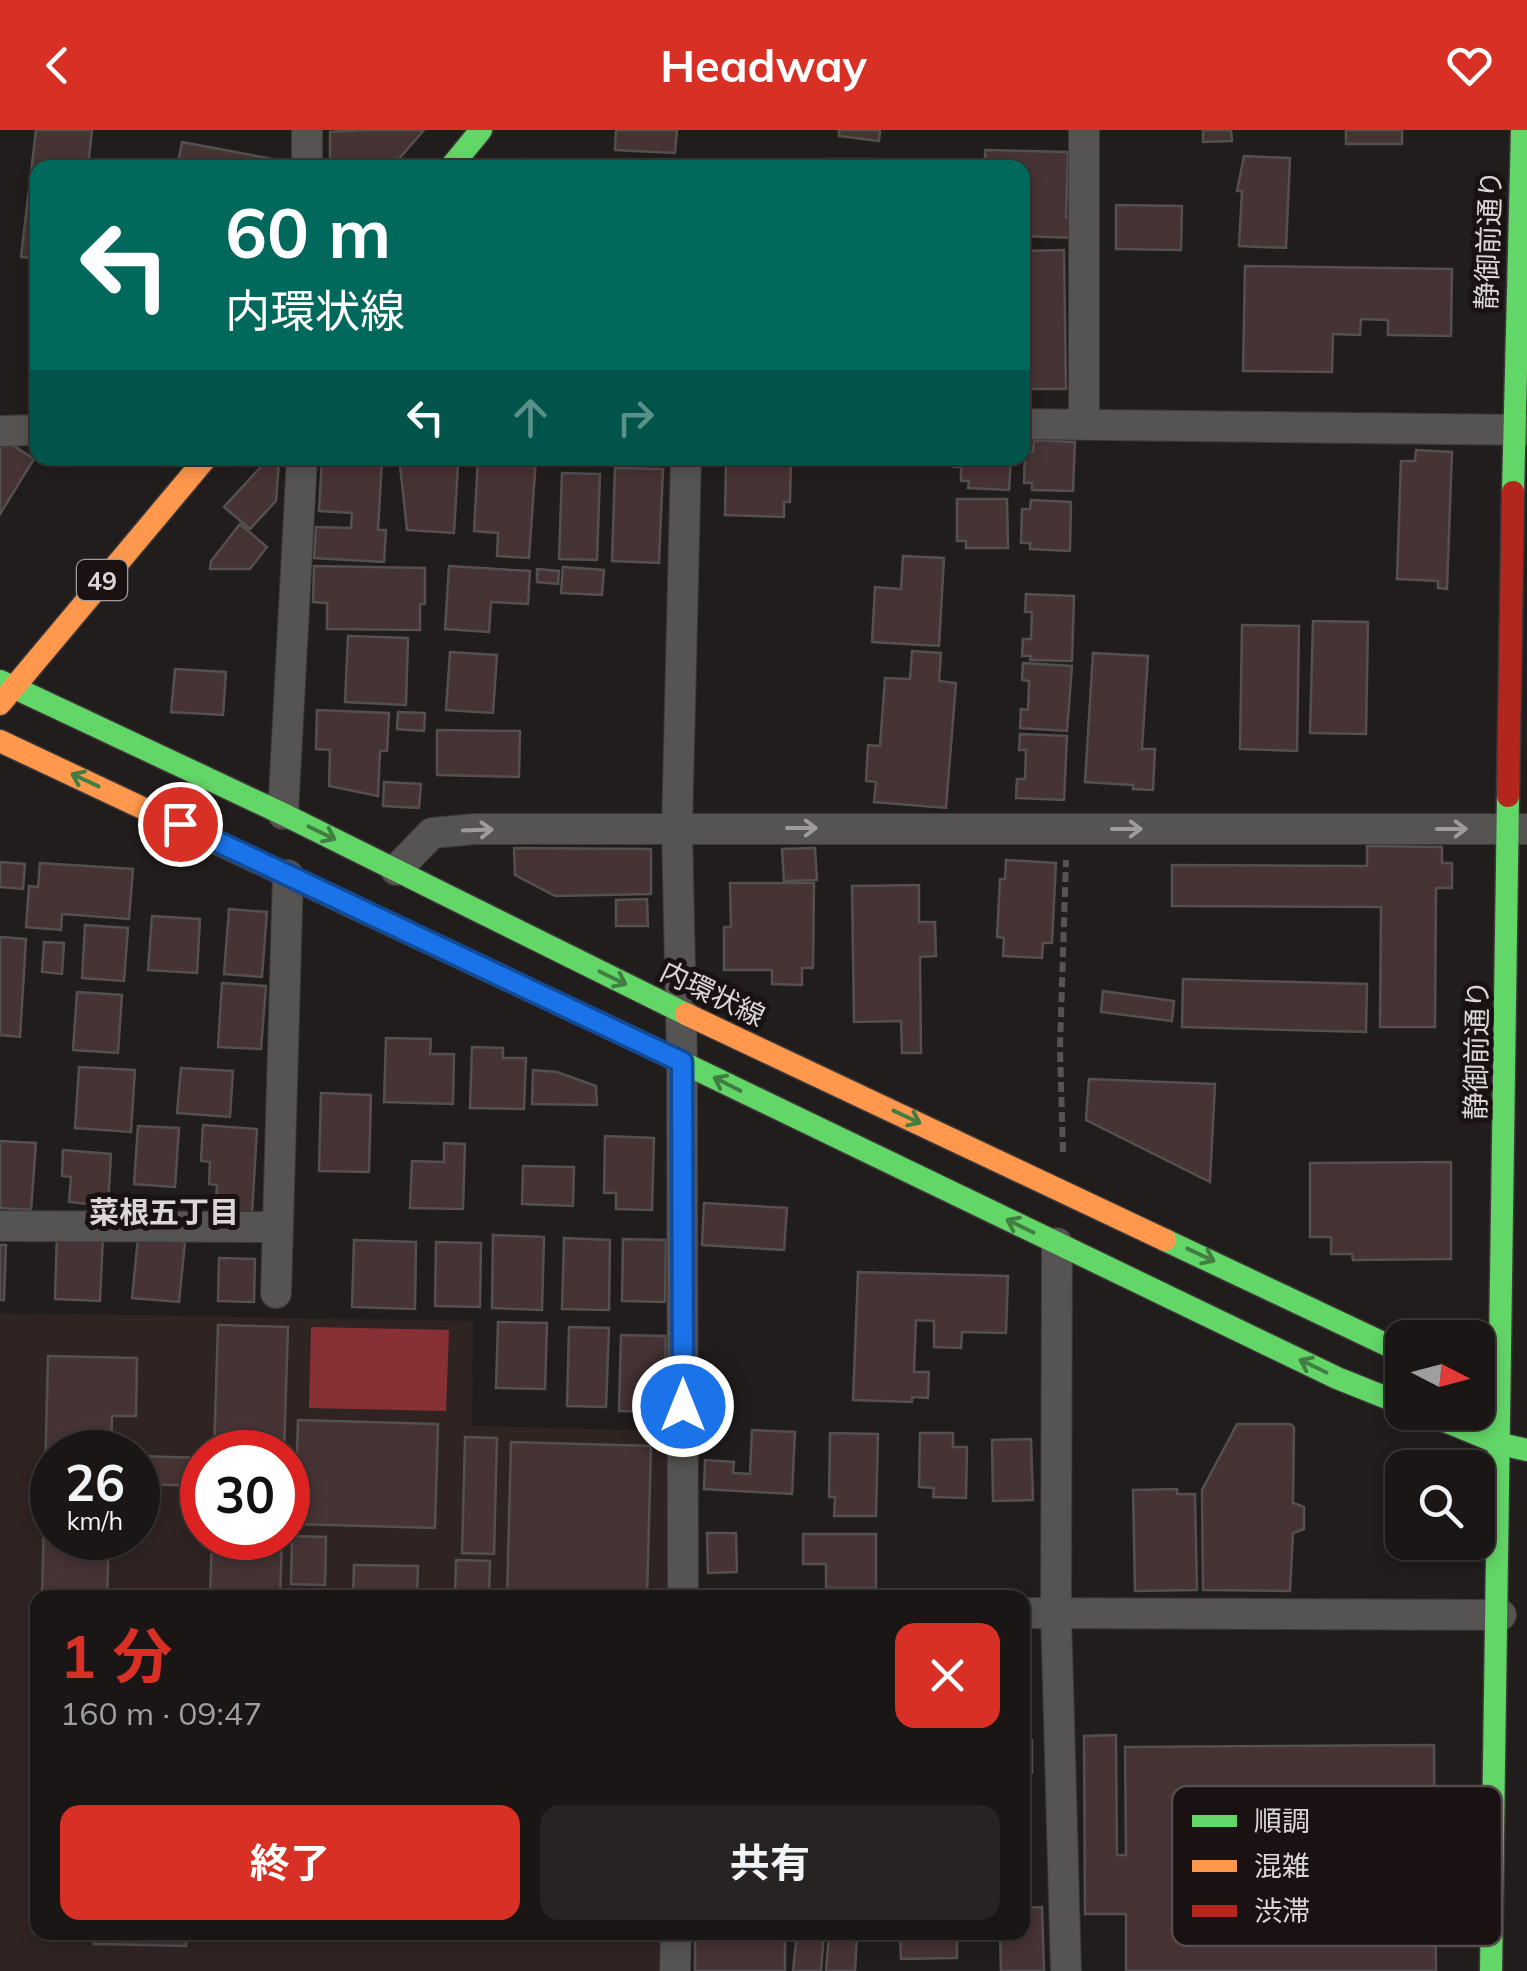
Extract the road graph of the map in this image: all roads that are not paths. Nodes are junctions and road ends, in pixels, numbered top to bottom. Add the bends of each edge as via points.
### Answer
1 (307, 130) edge
2 (481, 130) edge
3 (1084, 130) edge
4 (1522, 130) edge
5 (307, 160) edge
6 (457, 160) edge
7 (1084, 423) junction
8 (1030, 424) edge
9 (30, 430) edge
10 (1519, 430) edge
11 (0, 431) edge
12 (200, 465) edge
13 (302, 465) edge
14 (686, 465) edge
15 (4, 690) edge
16 (0, 741) edge
17 (283, 814) junction
18 (677, 828) junction
19 (1518, 829) edge
20 (396, 870) junction
21 (288, 874) junction
22 (680, 1011) junction
23 (682, 1062) junction
24 (0, 1226) edge
25 (278, 1227) junction
26 (1056, 1243) junction
27 (276, 1293) dead end
28 (1385, 1344) edge
29 (1385, 1397) edge
30 (1495, 1398) edge
31 (1502, 1401) junction
32 (1527, 1406) edge
33 (1466, 1430) edge
34 (1500, 1444) junction
35 (1527, 1450) edge
36 (683, 1590) edge
37 (1030, 1613) edge
38 (1056, 1613) junction
39 (1501, 1616) junction
40 (1496, 1786) edge
41 (676, 1940) edge
42 (1492, 1946) edge
43 (676, 1971) edge
44 (1066, 1971) edge
45 (1491, 1971) edge

1 - 5 street
2 - 6 main road
3 - 7 street
4 - 10 main road, 静御前通り
7 - 8 street
7 - 10 street
9 - 11 street
10 - 19 main road, 静御前通り
12 - 15 main road, 49
13 - 17 street
14 - 18 street
15 - 17 main road, 内環状線
21 -> 16 main road
17 -> 20 main road, 内環状線
18 -> 19 street
20 -> 18 street via 432,833
18 - 22 street
19 - 31 main road, 静御前通り
20 -> 22 main road, 内環状線
21 - 23 main road
21 - 25 street
22 - 23 street
22 -> 28 main road, 内環状線
26 -> 23 main road
23 - 36 street
24 - 25 street
25 - 27 street
29 -> 26 main road
26 - 38 street
30 - 31 main road
31 - 32 main road
31 - 34 main road, 静御前通り
33 - 34 main road
34 - 35 main road
34 - 39 main road, 静御前通り
37 - 38 street
38 - 39 street
38 - 44 street
39 - 40 main road, 静御前通り
41 - 43 street
42 - 45 main road, 静御前通り

